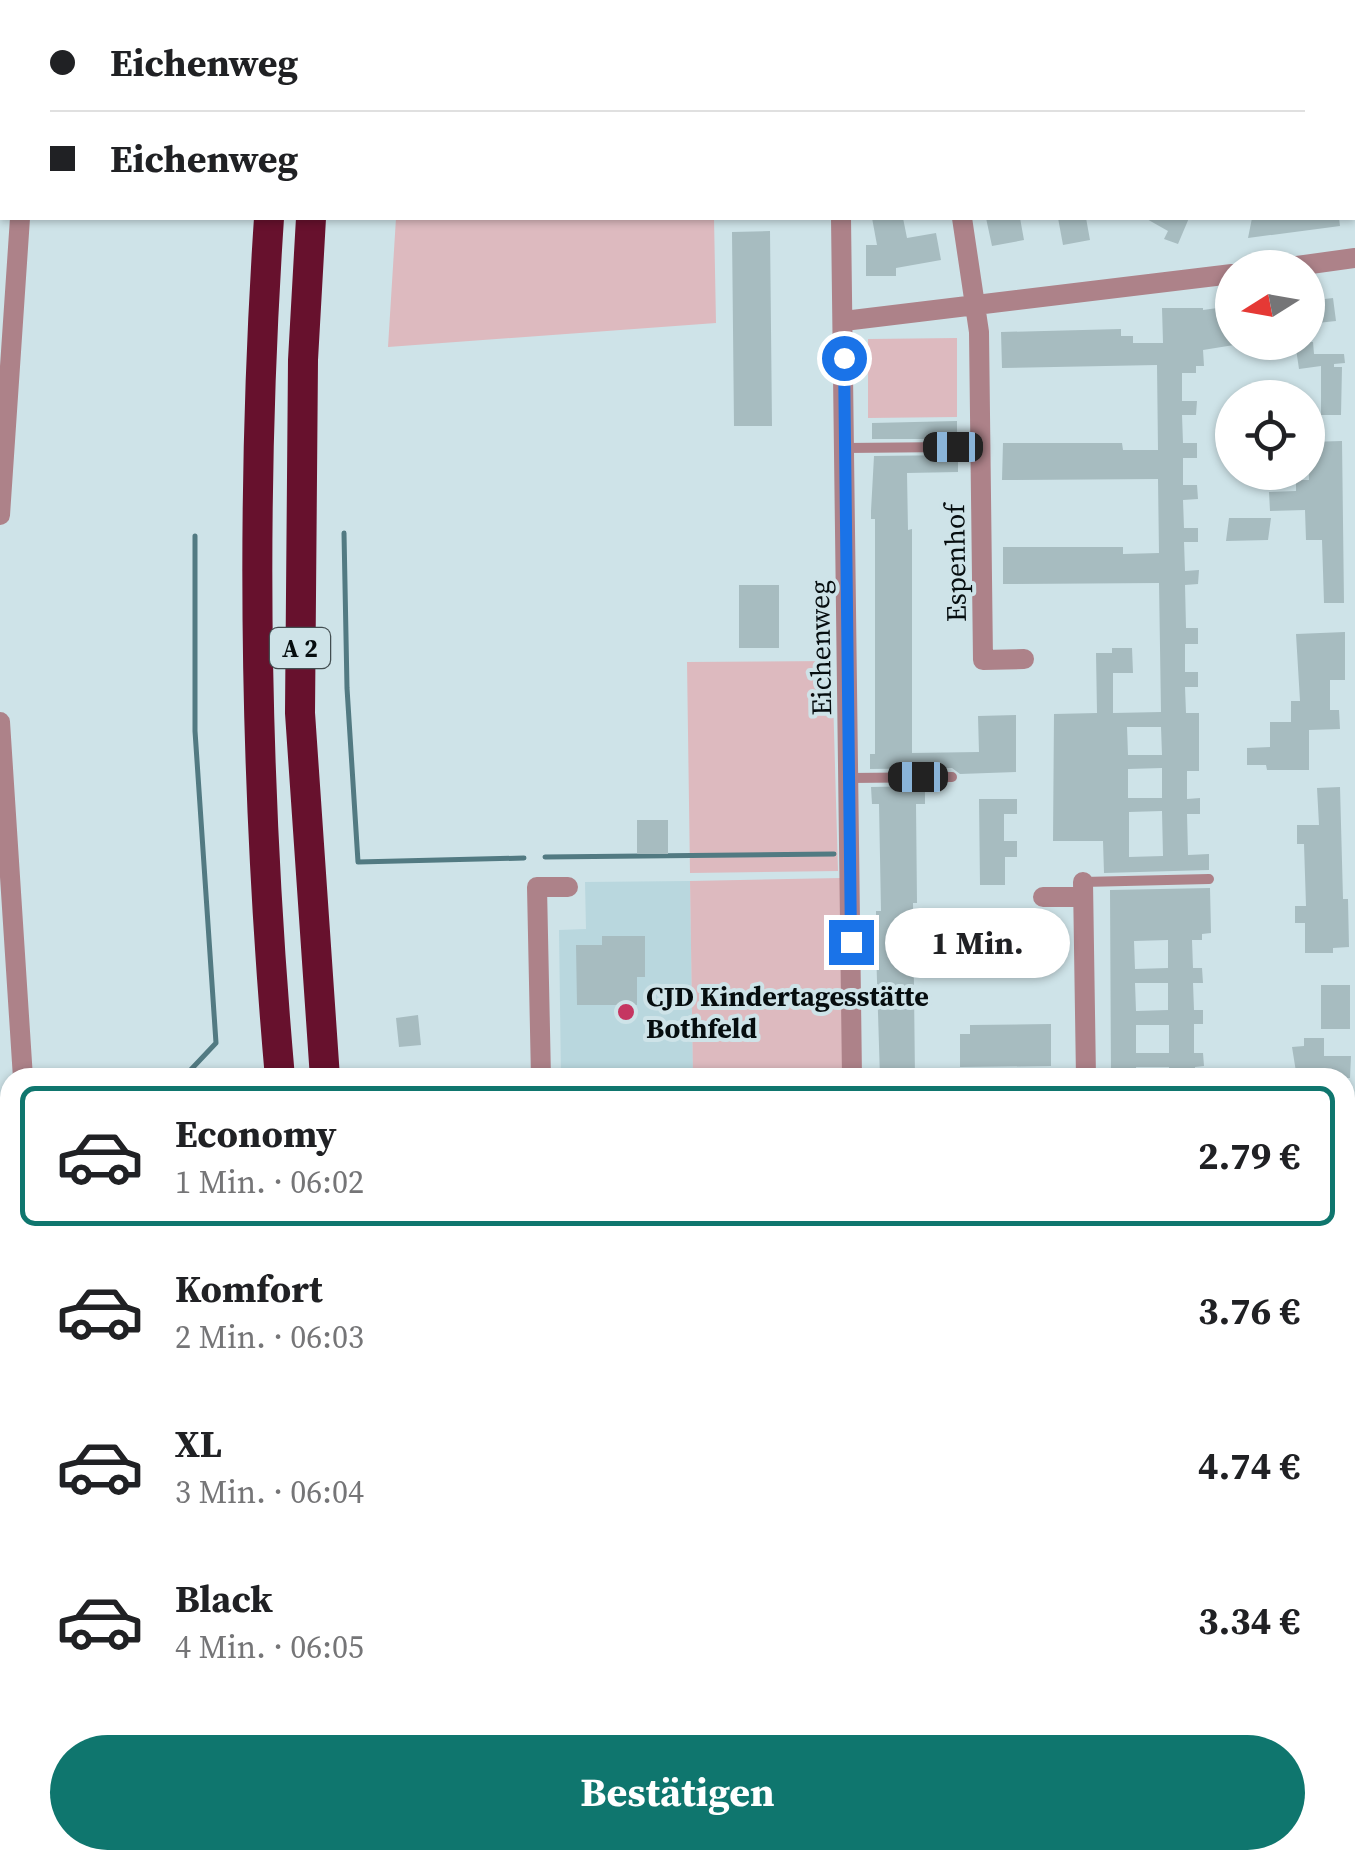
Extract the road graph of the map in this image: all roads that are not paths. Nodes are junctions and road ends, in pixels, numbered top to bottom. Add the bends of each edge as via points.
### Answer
1 (20, 220) edge
2 (270, 220) edge
3 (311, 220) edge
4 (842, 220) edge
5 (962, 220) edge
6 (1355, 258) edge
7 (1325, 262) edge
8 (1215, 276) edge
9 (978, 306) junction
10 (7, 317) edge
11 (844, 322) junction
12 (3, 446) edge
13 (953, 447) dead end
14 (845, 448) junction
15 (0, 515) edge
16 (1024, 659) dead end
17 (0, 722) edge
18 (952, 777) dead end
19 (850, 778) junction
20 (1209, 879) dead end
21 (568, 887) dead end
22 (1083, 890) junction
23 (1043, 897) dead end
24 (22, 1068) edge
25 (279, 1068) edge
26 (323, 1068) edge
27 (541, 1068) edge
28 (852, 1068) edge
29 (1086, 1068) edge

1 - 10 street
2 - 25 highway, A 2 via 261,372 259,673
3 - 26 highway, A 2 via 300,714
4 - 11 street, Eichenweg
5 - 9 street
6 - 7 street
8 - 9 street
9 - 11 street
9 - 16 street, Espenhof via 983,660
10 - 12 street
11 - 14 street, Eichenweg
12 - 15 street
13 - 14 lane
14 - 19 street, Eichenweg
17 - 24 street
18 - 19 lane
19 - 28 street, Eichenweg
20 - 22 lane
21 - 27 street via 537,887
22 - 23 street
22 - 29 street

